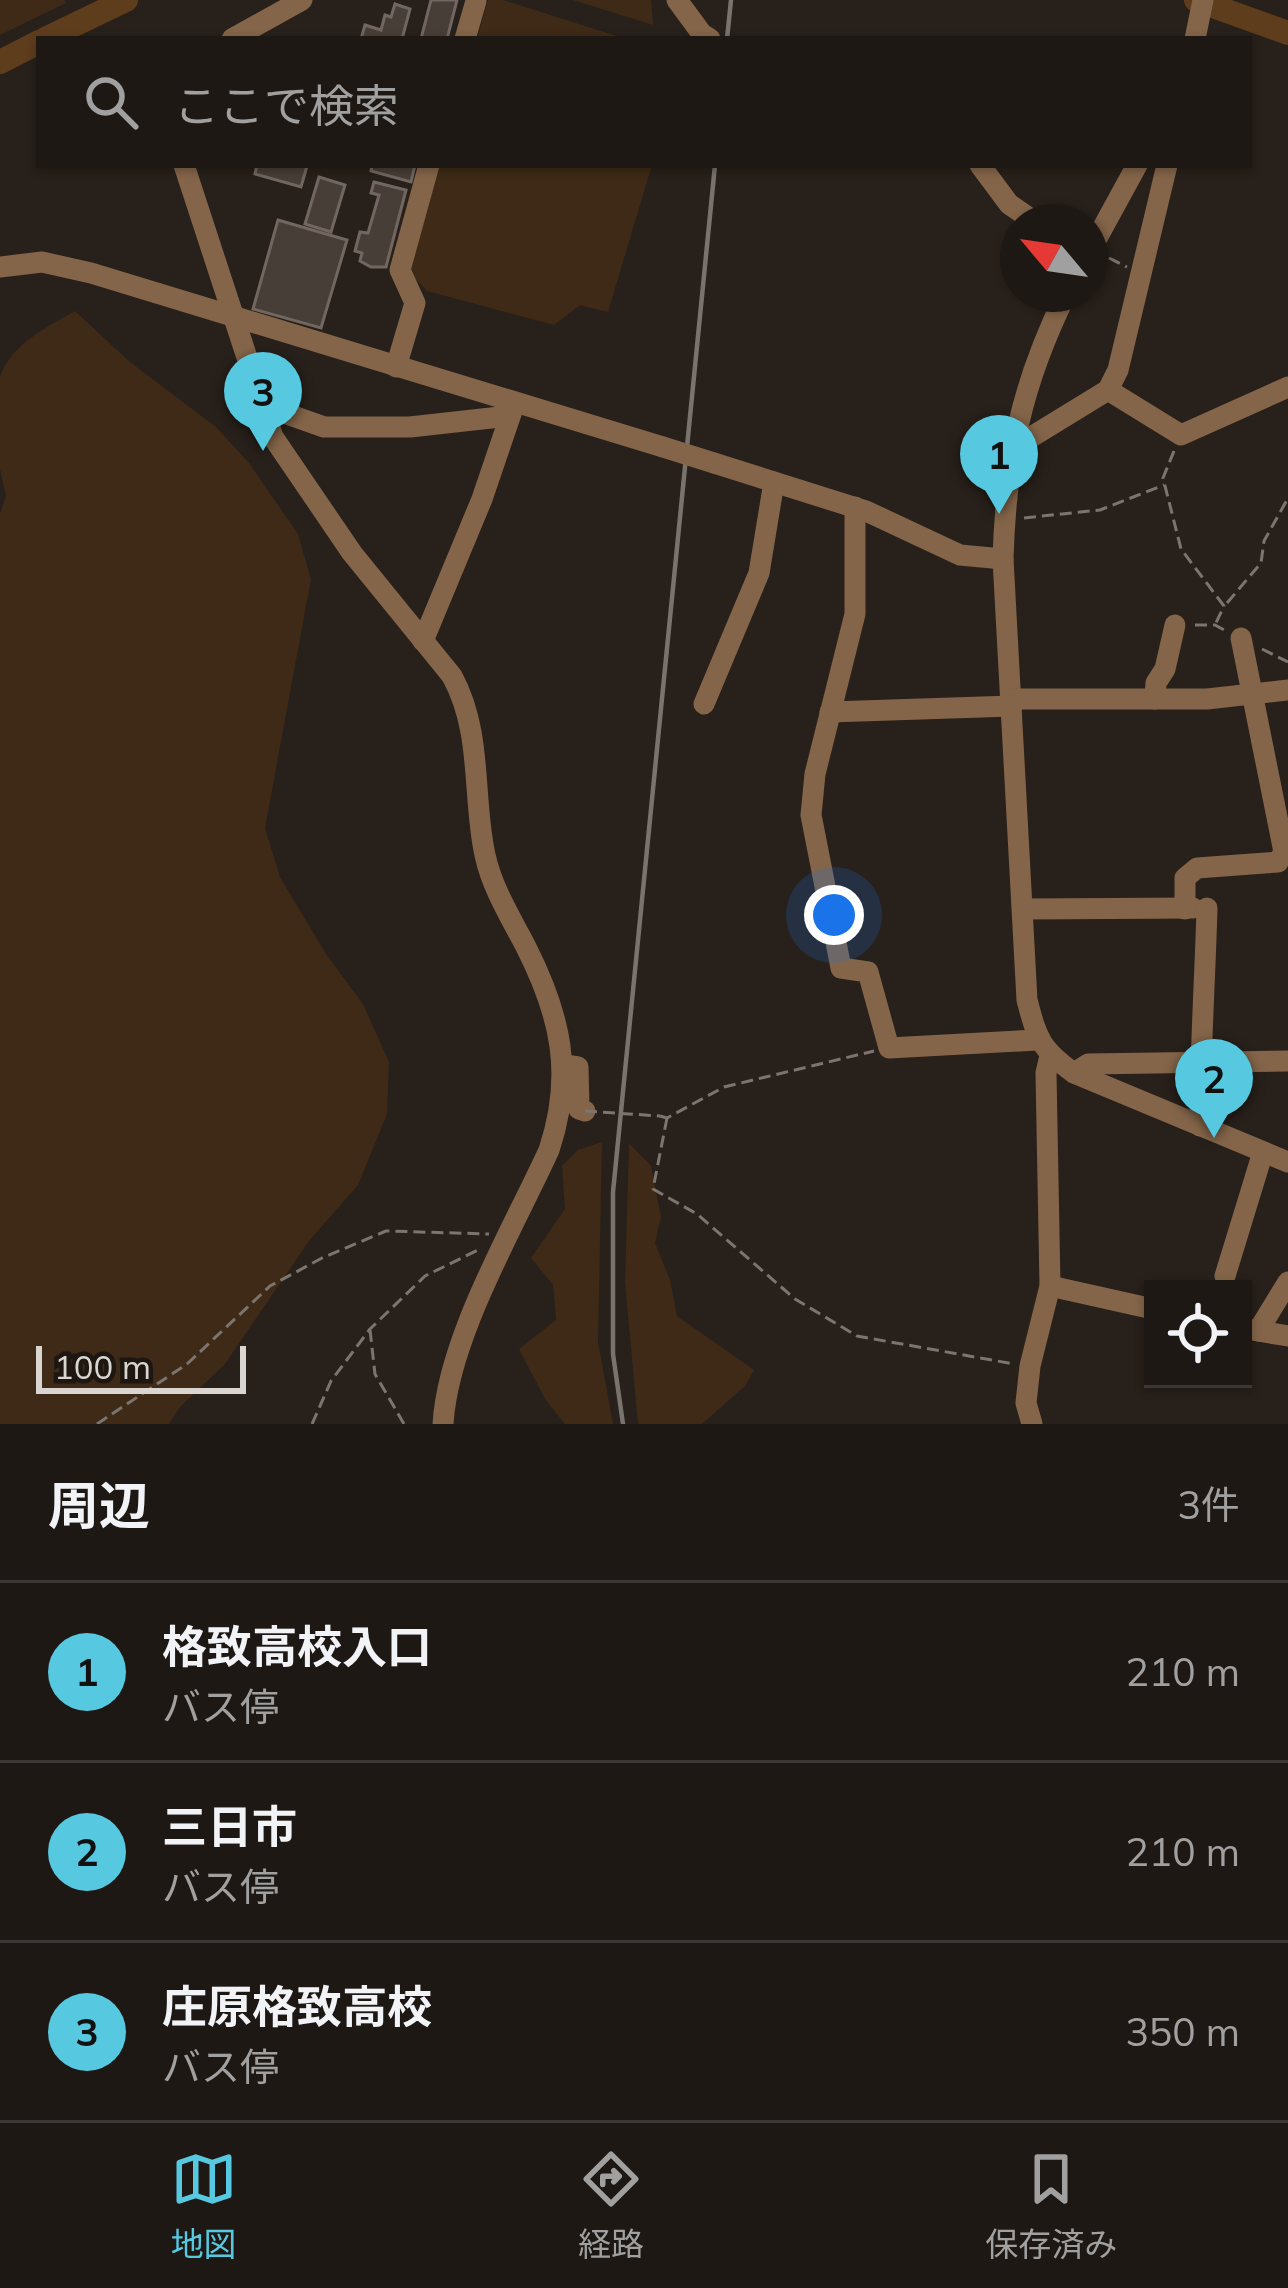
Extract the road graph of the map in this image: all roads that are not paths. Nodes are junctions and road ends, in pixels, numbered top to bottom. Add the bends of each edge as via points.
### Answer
1 (302, 0) edge
2 (676, 0) edge
3 (476, 2) edge
4 (237, 36) edge
5 (466, 36) edge
6 (705, 36) edge
7 (185, 168) edge
8 (428, 168) edge
9 (982, 168) edge
10 (1135, 168) edge
11 (1166, 168) edge
12 (1010, 204) edge
13 (1108, 217) edge
14 (0, 267) edge
15 (1058, 312) edge
16 (237, 319) junction
17 (397, 367) junction
18 (1288, 386) edge
19 (1108, 390) junction
20 (259, 404) junction
21 (512, 410) junction
22 (1010, 450) junction
23 (774, 482) junction
24 (855, 507) junction
25 (1003, 559) junction
26 (1175, 626) dead end
27 (1241, 638) dead end
28 (424, 641) junction
29 (1288, 690) edge
30 (1254, 695) junction
31 (1155, 699) junction
32 (1011, 703) junction
33 (704, 704) dead end
34 (830, 712) junction
35 (1203, 908) junction
36 (1025, 909) junction
37 (1044, 1048) junction
38 (1288, 1061) edge
39 (1200, 1064) junction
40 (565, 1065) junction
41 (1074, 1073) junction
42 (585, 1111) road end
43 (1200, 1126) junction
44 (1263, 1152) junction
45 (1288, 1162) edge
46 (1225, 1276) dead end
47 (1288, 1282) edge
48 (1050, 1286) junction
49 (1144, 1307) edge
50 (1252, 1329) edge
51 (1252, 1330) edge
52 (1288, 1336) edge
53 (443, 1424) edge
54 (1032, 1424) edge

1 - 4 street
2 - 6 street
3 - 5 street
7 - 16 street
8 - 17 street via 400,270 415,303
9 - 12 street
10 - 13 street
11 - 19 street
14 - 16 street via 42,262
15 - 22 street
16 - 17 street
16 - 20 street
17 - 21 street
18 - 19 street via 1181,435
19 - 22 street
20 - 21 street via 324,427 410,427
20 - 28 street via 290,467
21 - 23 street, bridge
21 - 28 street
22 - 25 street
23 - 24 street
23 - 33 street via 759,573
24 - 25 street via 960,554
24 - 34 street via 855,614
25 - 32 street
26 - 31 street
27 - 30 street
28 - 40 street via 464,699 486,862 542,984
29 - 30 street
30 - 31 street
30 - 35 street via 1284,852 1278,862 1197,868 1185,878
31 - 32 street
32 - 34 street
32 - 36 street
34 - 37 street via 811,815 841,968 868,972 889,1048
35 - 36 street
35 - 39 street
36 - 37 street via 1027,1000
37 - 41 street
37 - 48 street
38 - 39 street
39 - 41 street via 1088,1064
39 - 43 street
40 - 42 street via 578,1067
40 - 53 street via 560,1115 459,1351
41 - 43 street
43 - 44 street
44 - 45 street
44 - 46 street
47 - 50 street
48 - 49 street
48 - 54 street via 1030,1366
51 - 52 street

